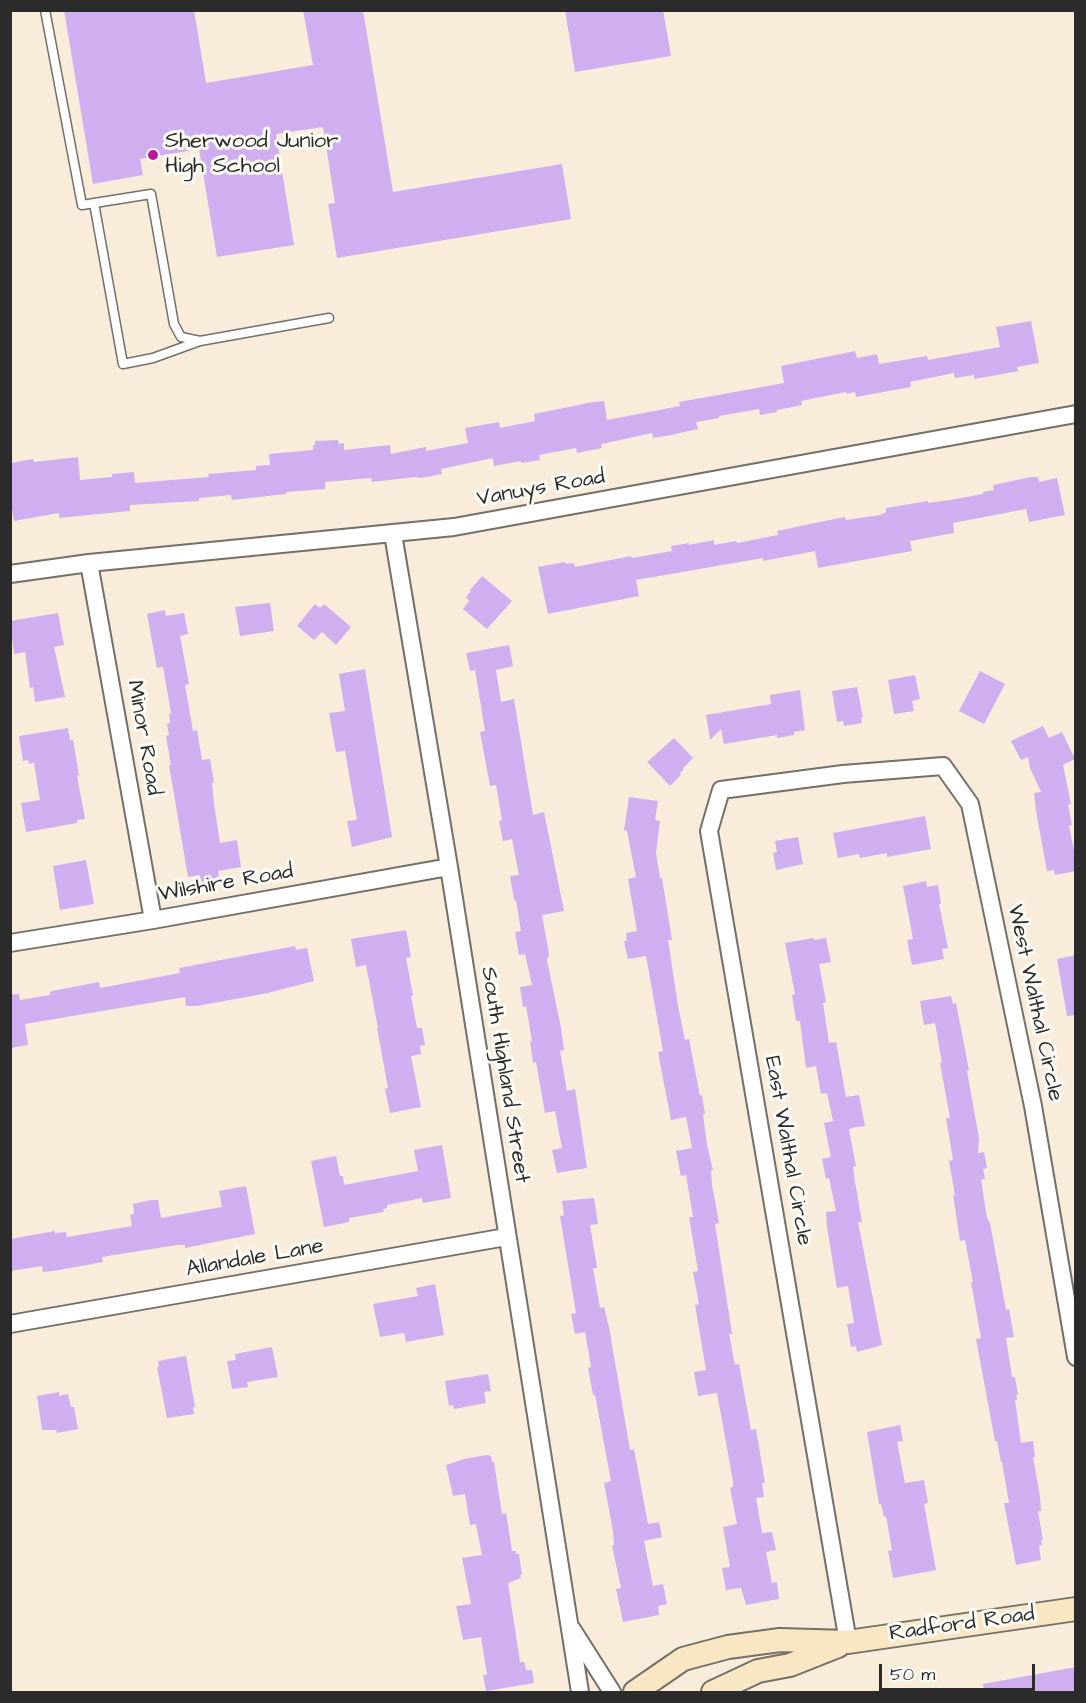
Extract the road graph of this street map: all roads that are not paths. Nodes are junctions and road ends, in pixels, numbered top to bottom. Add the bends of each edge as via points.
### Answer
1 (45, 10) edge
2 (94, 203) junction
3 (329, 318) dead end
4 (200, 341) junction
5 (1076, 414) edge
6 (393, 534) junction
7 (89, 562) junction
8 (10, 574) edge
9 (843, 774) joint
10 (449, 867) junction
11 (153, 920) junction
12 (10, 943) edge
13 (506, 1237) junction
14 (10, 1324) edge
15 (1076, 1357) edge
16 (1076, 1609) edge
17 (568, 1623) junction
18 (848, 1642) junction
19 (580, 1692) edge
20 (612, 1692) edge
21 (636, 1692) edge
22 (713, 1692) edge

1 - 2 lane via 82,205
2 - 4 lane via 151,194 174,324 181,337
2 - 4 lane via 123,364
3 - 4 lane
5 - 6 street, Vanuys Road via 454,527
6 - 7 street, Vanuys Road
6 - 10 street, South Highland Street
7 - 8 street, Vanuys Road
7 - 11 street, Minor Road
9 - 15 street, West Walthal Circle via 943,766 970,804 1033,1106
9 - 18 street, East Walthal Circle via 721,790 709,831
10 - 11 street, Wilshire Road
10 - 13 street, South Highland Street
11 - 12 street, Wilshire Road
13 - 14 street, Allandale Lane
13 - 17 street, South Highland Street
16 - 18 main road, Radford Road
17 - 19 street, South Highland Street
17 - 20 street, South Highland Street
18 - 21 main road, Radford Road via 780,1640 728,1647 683,1659
18 - 22 main road, Radford Road via 790,1665 758,1671

